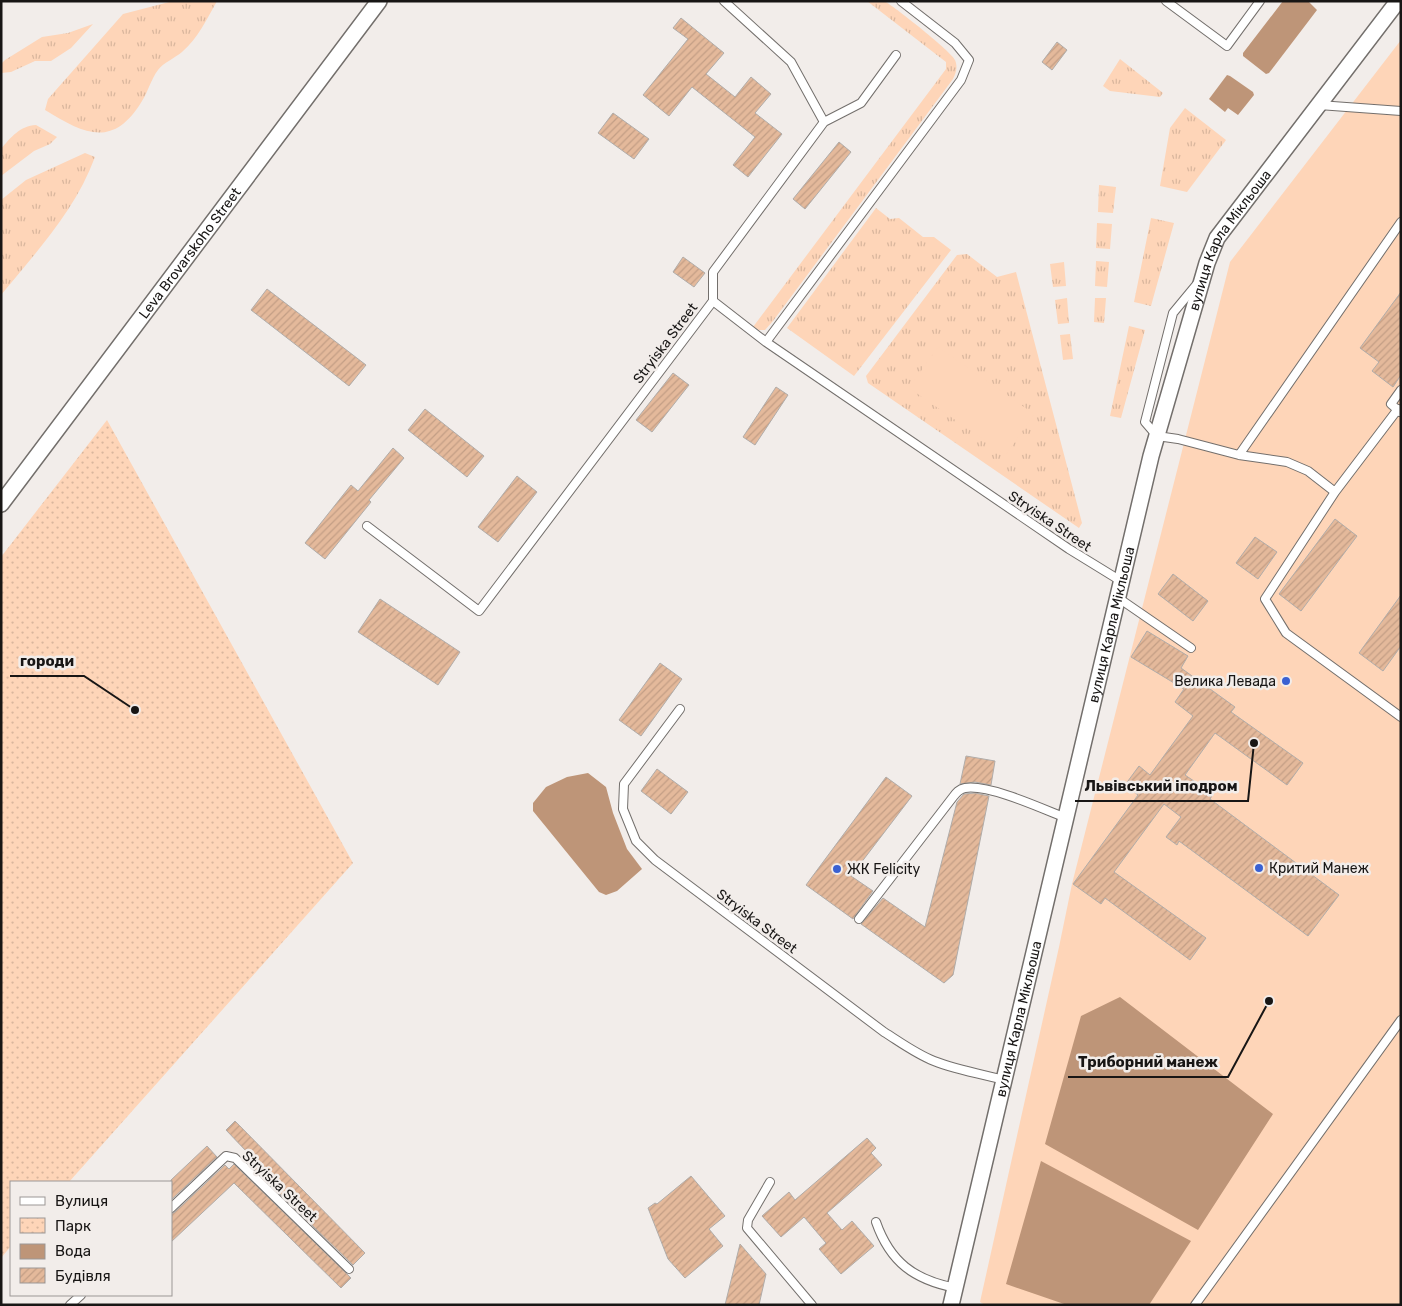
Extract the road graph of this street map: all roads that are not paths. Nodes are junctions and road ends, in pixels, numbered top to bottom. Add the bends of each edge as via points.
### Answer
1 (379, 1) edge
2 (724, 1) edge
3 (901, 1) edge
4 (1166, 1) edge
5 (1260, 1) edge
6 (1398, 1) edge
7 (896, 55) dead end
8 (1319, 105) junction
9 (1401, 111) edge
10 (824, 122) junction
11 (1401, 222) edge
12 (712, 301) junction
13 (766, 342) junction
14 (1401, 390) edge
15 (1399, 411) edge
16 (1157, 436) junction
17 (1238, 455) junction
18 (1335, 492) junction
19 (1, 504) edge
20 (367, 526) dead end
21 (1121, 581) junction
22 (1117, 597) junction
23 (1191, 648) dead end
24 (680, 709) dead end
25 (1401, 717) edge
26 (1066, 818) junction
27 (859, 919) dead end
28 (1401, 1020) edge
29 (1005, 1080) junction
30 (770, 1182) dead end
31 (172, 1207) edge
32 (876, 1222) dead end
33 (349, 1269) dead end
34 (956, 1288) junction
35 (80, 1296) edge
36 (70, 1305) edge
37 (812, 1305) edge
38 (951, 1305) edge
39 (1194, 1305) edge

1 - 19 street, Leva Brovarskoho Street
2 - 10 lane via 792,62
3 - 13 lane via 955,43 969,60 961,80
4 - 5 lane via 1227,46
6 - 8 street, вулиця Карла Мікльоша
7 - 10 lane via 861,103
8 - 9 lane
8 - 16 street, вулиця Карла Мікльоша via 1217,238
10 - 12 lane via 713,272
11 - 17 lane
12 - 13 lane, Stryiska Street
12 - 20 lane, Stryiska Street via 479,612
13 - 21 lane, Stryiska Street
14 - 15 lane via 1391,404
15 - 18 lane
16 - 17 lane
16 - 21 street, вулиця Карла Мікльоша
17 - 18 lane via 1287,462 1308,472
18 - 25 lane via 1265,599 1286,633
21 - 22 street, вулиця Карла Мікльоша
22 - 23 lane
22 - 26 street, вулиця Карла Мікльоша
24 - 29 lane, Stryiska Street via 624,784 623,809 636,841 663,866 908,1048 951,1067
26 - 27 lane via 1006,794 966,788 960,790
26 - 29 street, вулиця Карла Мікльоша
28 - 39 lane
29 - 34 street, вулиця Карла Мікльоша
30 - 37 lane via 746,1228
31 - 33 lane, Stryiska Street via 226,1156 235,1158
32 - 34 lane via 891,1254 905,1266 928,1280
34 - 38 street, вулиця Карла Мікльоша
35 - 36 lane

